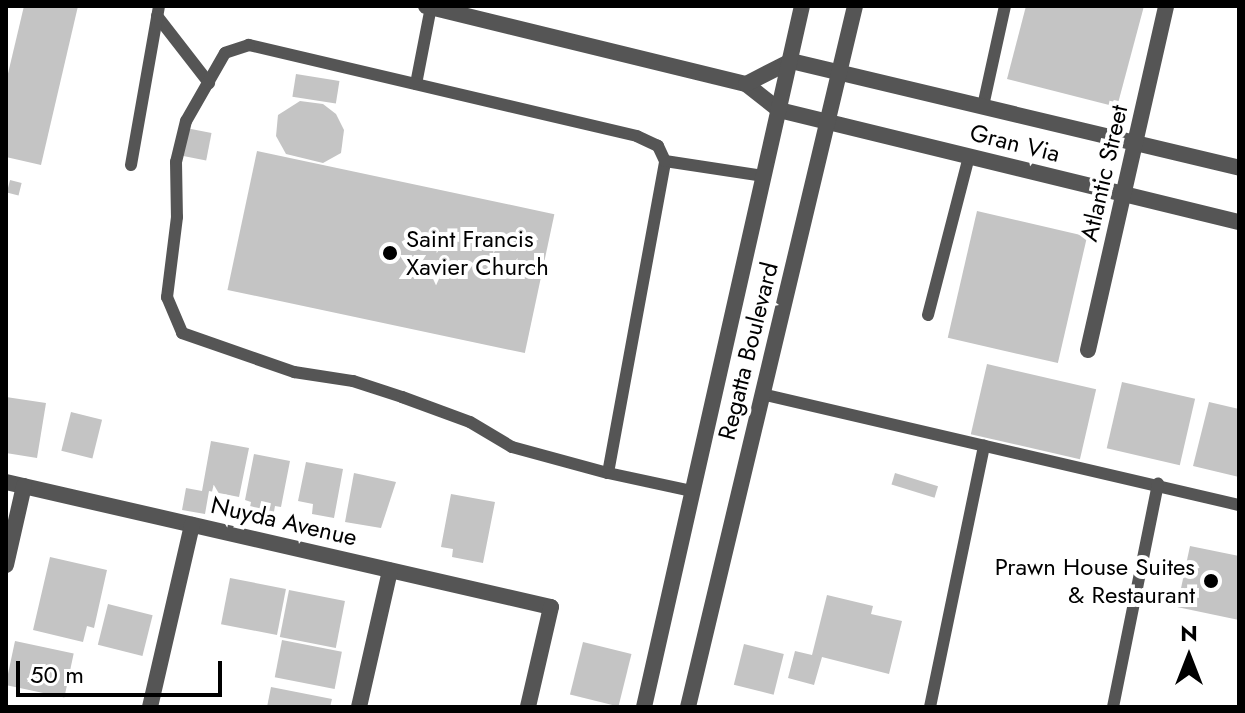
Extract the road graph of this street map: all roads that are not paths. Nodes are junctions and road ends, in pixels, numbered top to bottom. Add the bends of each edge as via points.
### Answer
1 (429, 6) edge
2 (802, 6) edge
3 (855, 6) edge
4 (1005, 6) edge
5 (1166, 6) edge
6 (158, 11) edge
7 (791, 61) junction
8 (841, 73) junction
9 (209, 83) junction
10 (416, 84) junction
11 (746, 84) junction
12 (983, 106) junction
13 (779, 110) junction
14 (829, 123) junction
15 (1136, 143) junction
16 (969, 156) junction
17 (665, 161) junction
18 (131, 165) dead end
19 (1239, 168) edge
20 (764, 176) junction
21 (1124, 194) junction
22 (1239, 222) edge
23 (928, 315) dead end
24 (1088, 350) dead end
25 (762, 394) junction
26 (984, 446) junction
27 (608, 473) junction
28 (6, 482) edge
29 (1158, 483) junction
30 (24, 486) junction
31 (691, 491) junction
32 (1239, 505) edge
33 (192, 525) junction
34 (6, 565) edge
35 (390, 570) junction
36 (150, 707) edge
37 (359, 707) edge
38 (528, 707) edge
39 (644, 707) edge
40 (688, 707) edge
41 (930, 707) edge
42 (1113, 707) edge

1 - 10 lane
1 - 11 street
2 - 7 street, Regatta Boulevard
3 - 8 street, Regatta Boulevard
4 - 12 lane
5 - 15 street, Atlantic Street
6 - 9 lane
6 - 18 lane
7 - 8 street, Gran Via
7 - 11 street
7 - 13 street, Regatta Boulevard
8 - 12 street, Gran Via
8 - 14 street, Regatta Boulevard
9 - 10 lane via 225,53 249,45
9 - 27 lane via 186,121 176,162 177,217 167,297 182,333 294,372 353,381 402,397 470,422 512,447
10 - 17 lane via 651,140
11 - 13 street
12 - 15 street, Gran Via
13 - 14 street, Gran Via
13 - 20 street, Regatta Boulevard
14 - 16 street, Gran Via
14 - 25 street, Regatta Boulevard
15 - 19 street, Gran Via
15 - 21 street, Atlantic Street
16 - 21 street, Gran Via
16 - 23 lane
17 - 20 lane
17 - 27 lane
20 - 31 street, Regatta Boulevard
21 - 22 street, Gran Via
21 - 24 street, Atlantic Street
25 - 26 lane
25 - 40 street, Regatta Boulevard
26 - 29 lane
26 - 41 lane
27 - 31 lane
28 - 30 street, Nuyda Avenue
29 - 32 lane
29 - 42 lane
30 - 33 street, Nuyda Avenue
30 - 34 street
31 - 39 street, Regatta Boulevard
33 - 35 street, Nuyda Avenue
33 - 36 street
35 - 37 street
35 - 38 street, Nuyda Avenue via 551,607

